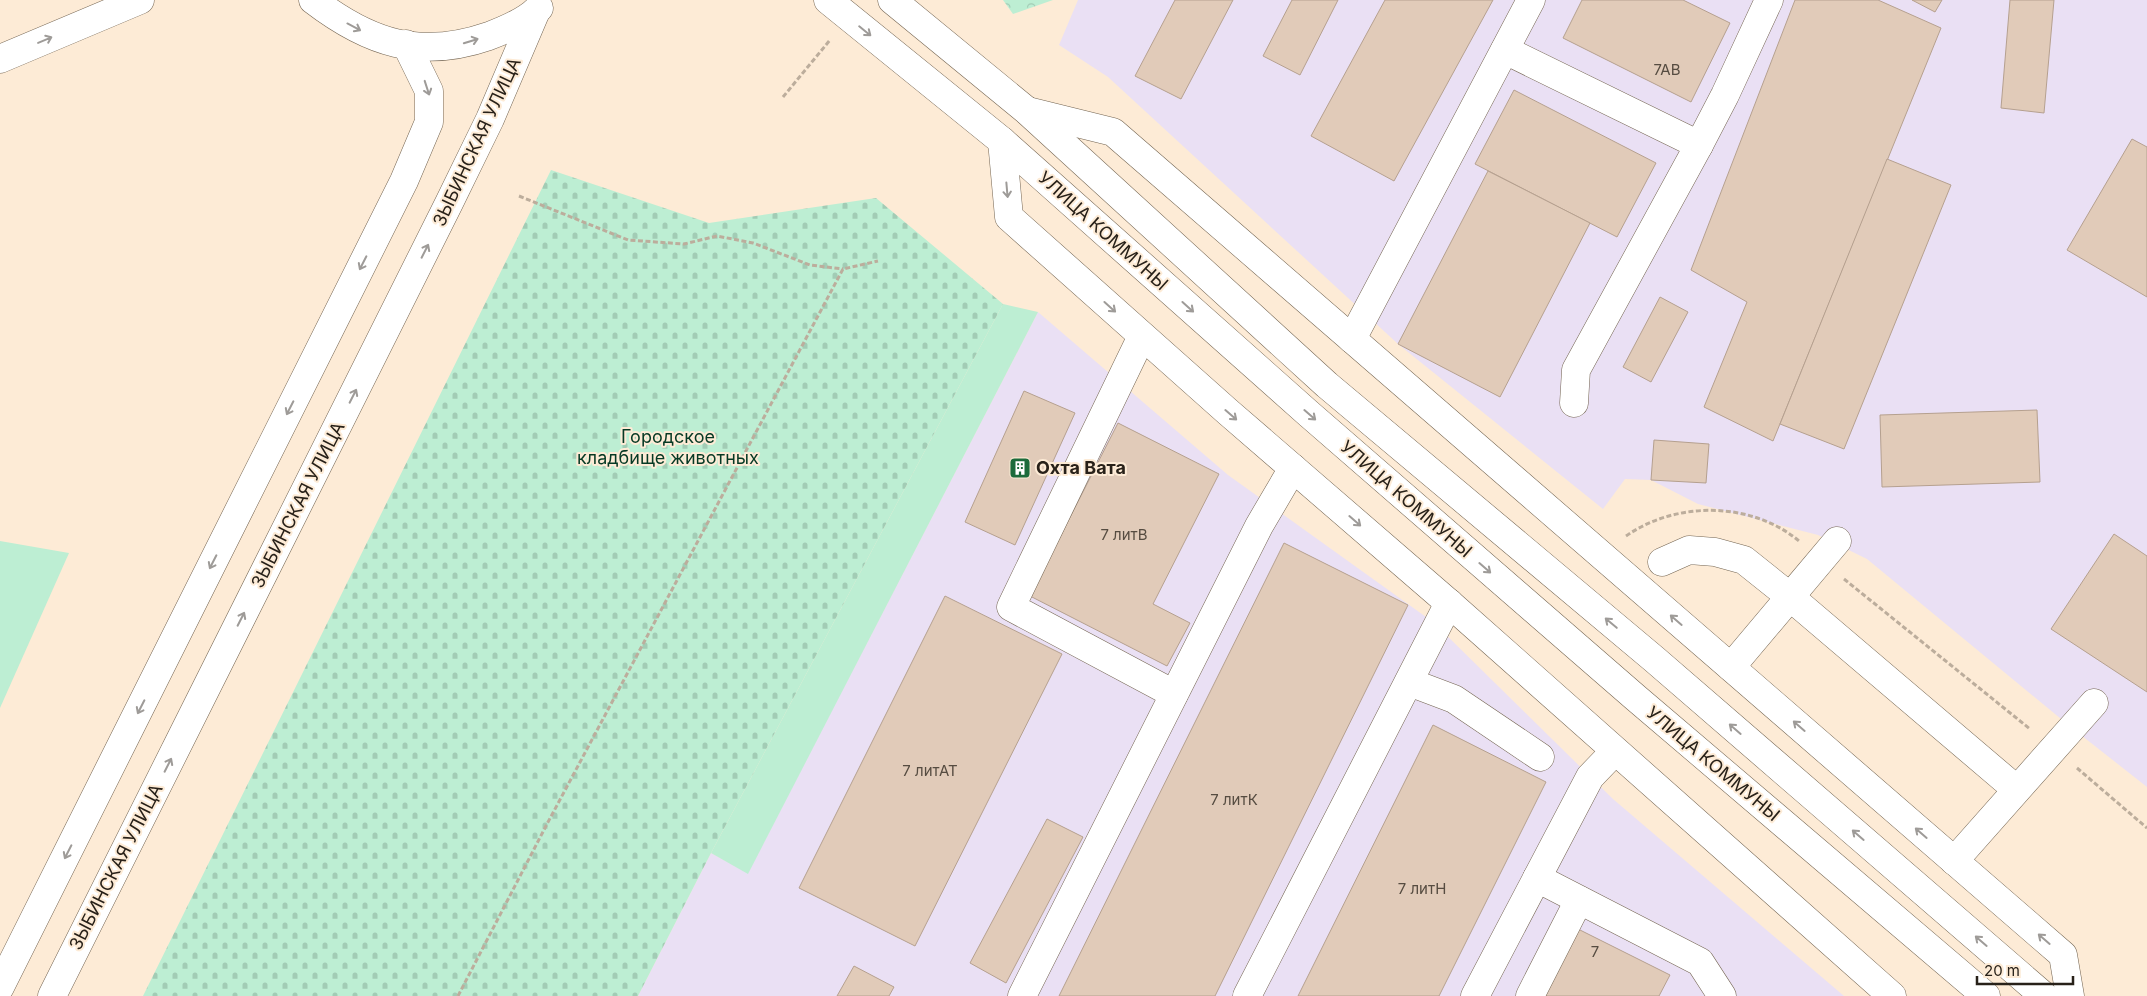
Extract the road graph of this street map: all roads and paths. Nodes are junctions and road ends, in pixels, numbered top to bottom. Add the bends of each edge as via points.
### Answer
1 (140, 0) edge
2 (313, 0) edge
3 (828, 0) edge
4 (892, 0) edge
5 (1531, 0) edge
6 (1768, 0) edge
7 (542, 6) edge
8 (848, 17) junction
9 (406, 44) junction
10 (1505, 50) junction
11 (0, 59) edge
12 (783, 97) dead end
13 (1026, 110) junction
14 (1002, 142) junction
15 (1698, 145) junction
16 (519, 196) dead end
17 (878, 262) dead end
18 (843, 269) junction
19 (1142, 336) junction
20 (1352, 339) junction
21 (1574, 403) dead end
22 (1293, 468) junction
23 (1623, 538) dead end
24 (1829, 551) junction
25 (1662, 562) dead end
26 (1789, 596) junction
27 (1449, 603) junction
28 (1731, 667) junction
29 (1409, 682) junction
30 (1174, 694) junction
31 (2094, 703) dead end
32 (2054, 749) junction
33 (1615, 751) junction
34 (1540, 757) dead end
35 (2016, 789) junction
36 (2147, 828) edge
37 (1954, 861) junction
38 (1537, 878) junction
39 (1579, 900) junction
40 (0, 987) edge
41 (1887, 995) edge
42 (52, 996) edge
43 (458, 996) edge
44 (1022, 996) edge
45 (1247, 996) edge
46 (1476, 996) edge
47 (1530, 996) edge
48 (1722, 996) edge
49 (1986, 996) edge
50 (2044, 996) edge
51 (2070, 996) edge

11 -> 1 street
2 -> 9 street via 354,29
3 - 8 street, УЛИЦА КОММУНЫ
4 - 13 street, УЛИЦА КОММУНЫ
5 - 10 street
6 - 15 street via 1725,95
9 -> 7 street via 424,49 463,44 503,31
42 -> 7 street, ЗЫБИНСКАЯ УЛИЦА via 445,212
8 - 12 path
8 -> 14 street, УЛИЦА КОММУНЫ
9 -> 40 street via 429,91 429,122 404,181
10 - 15 street
10 - 20 street
13 - 20 street via 1113,132
50 -> 13 street, УЛИЦА КОММУНЫ via 1654,659 1327,385
14 -> 19 street via 1009,216
14 -> 49 street, УЛИЦА КОММУНЫ via 1628,692
15 - 21 street via 1576,370
16 - 18 path via 628,240 684,244 717,236 753,243 810,265
17 - 18 path
18 - 43 path
19 -> 22 street
19 - 30 street via 1011,607
28 -> 20 street
22 -> 27 street
22 - 30 street via 1259,526
23 - 24 path via 1636,529 1688,510 1733,512 1775,525 1797,539
24 - 26 street
24 - 32 path
25 - 26 street via 1689,550 1715,552 1744,560
26 - 28 street
26 - 35 street
27 - 29 street
27 - 33 street
37 -> 28 street
29 - 34 street via 1454,699
29 - 45 street
30 - 44 street
31 - 32 street
32 - 35 street
32 - 36 path
33 - 38 street via 1590,777
33 - 41 street
35 - 37 street
51 -> 37 street via 2063,955
38 - 39 street
38 - 46 street
39 - 47 street
39 - 48 street via 1700,962

